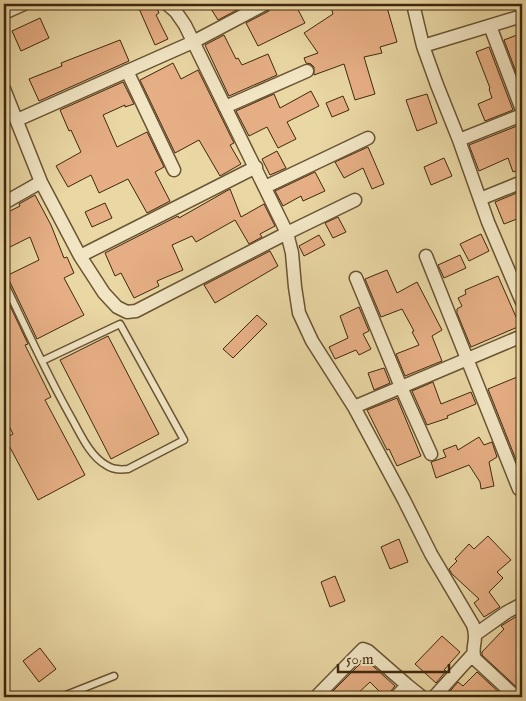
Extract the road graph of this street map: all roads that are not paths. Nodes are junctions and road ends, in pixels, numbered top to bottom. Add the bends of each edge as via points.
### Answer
1 (24, 4) edge
2 (167, 4) edge
3 (265, 4) edge
4 (413, 4) edge
5 (4, 13) edge
6 (522, 16) edge
7 (490, 26) junction
8 (193, 42) junction
9 (423, 46) junction
10 (307, 71) dead end
11 (127, 72) junction
12 (4, 89) edge
13 (225, 107) junction
14 (522, 110) edge
15 (522, 116) edge
16 (17, 120) junction
17 (368, 138) dead end
18 (458, 140) junction
19 (256, 167) junction
20 (174, 170) dead end
21 (41, 182) junction
22 (522, 182) edge
23 (265, 187) junction
24 (480, 199) junction
25 (355, 200) dead end
26 (4, 203) edge
27 (286, 233) junction
28 (80, 256) junction
29 (426, 256) dead end
30 (356, 278) dead end
31 (4, 282) edge
32 (522, 302) edge
33 (522, 336) edge
34 (467, 360) junction
35 (42, 362) junction
36 (401, 388) junction
37 (354, 406) junction
38 (431, 454) dead end
39 (518, 489) dead end
40 (522, 604) edge
41 (476, 634) junction
42 (473, 654) junction
43 (114, 676) dead end
44 (407, 685) junction
45 (61, 697) edge
46 (316, 697) edge
47 (396, 697) edge
48 (422, 697) edge
49 (434, 697) edge
50 (516, 697) edge

1 - 5 street
2 - 8 street via 180,18
3 - 8 street
4 - 9 street
6 - 7 street
7 - 9 street
7 - 14 street
8 - 11 street
8 - 13 street
9 - 18 street
10 - 13 street
11 - 16 street
11 - 20 street
12 - 16 street
13 - 19 street
15 - 18 street
16 - 21 street
17 - 23 street
18 - 24 street
19 - 23 street
19 - 28 street
21 - 26 street
21 - 28 street
22 - 24 street
23 - 27 street
24 - 32 street
25 - 27 street
27 - 28 street via 136,311 128,312 104,293
27 - 37 street via 292,253 299,313 312,341
29 - 34 street
30 - 36 street
31 - 35 lane
33 - 34 street
34 - 36 street
34 - 39 street
35 - 35 lane via 82,437 106,465 119,470 128,469 184,440 120,324
36 - 37 street
36 - 38 street
37 - 41 street via 430,554
40 - 41 street
41 - 42 street
42 - 49 street
42 - 50 street
43 - 45 lane
44 - 46 street via 363,649
44 - 47 street
44 - 48 street

